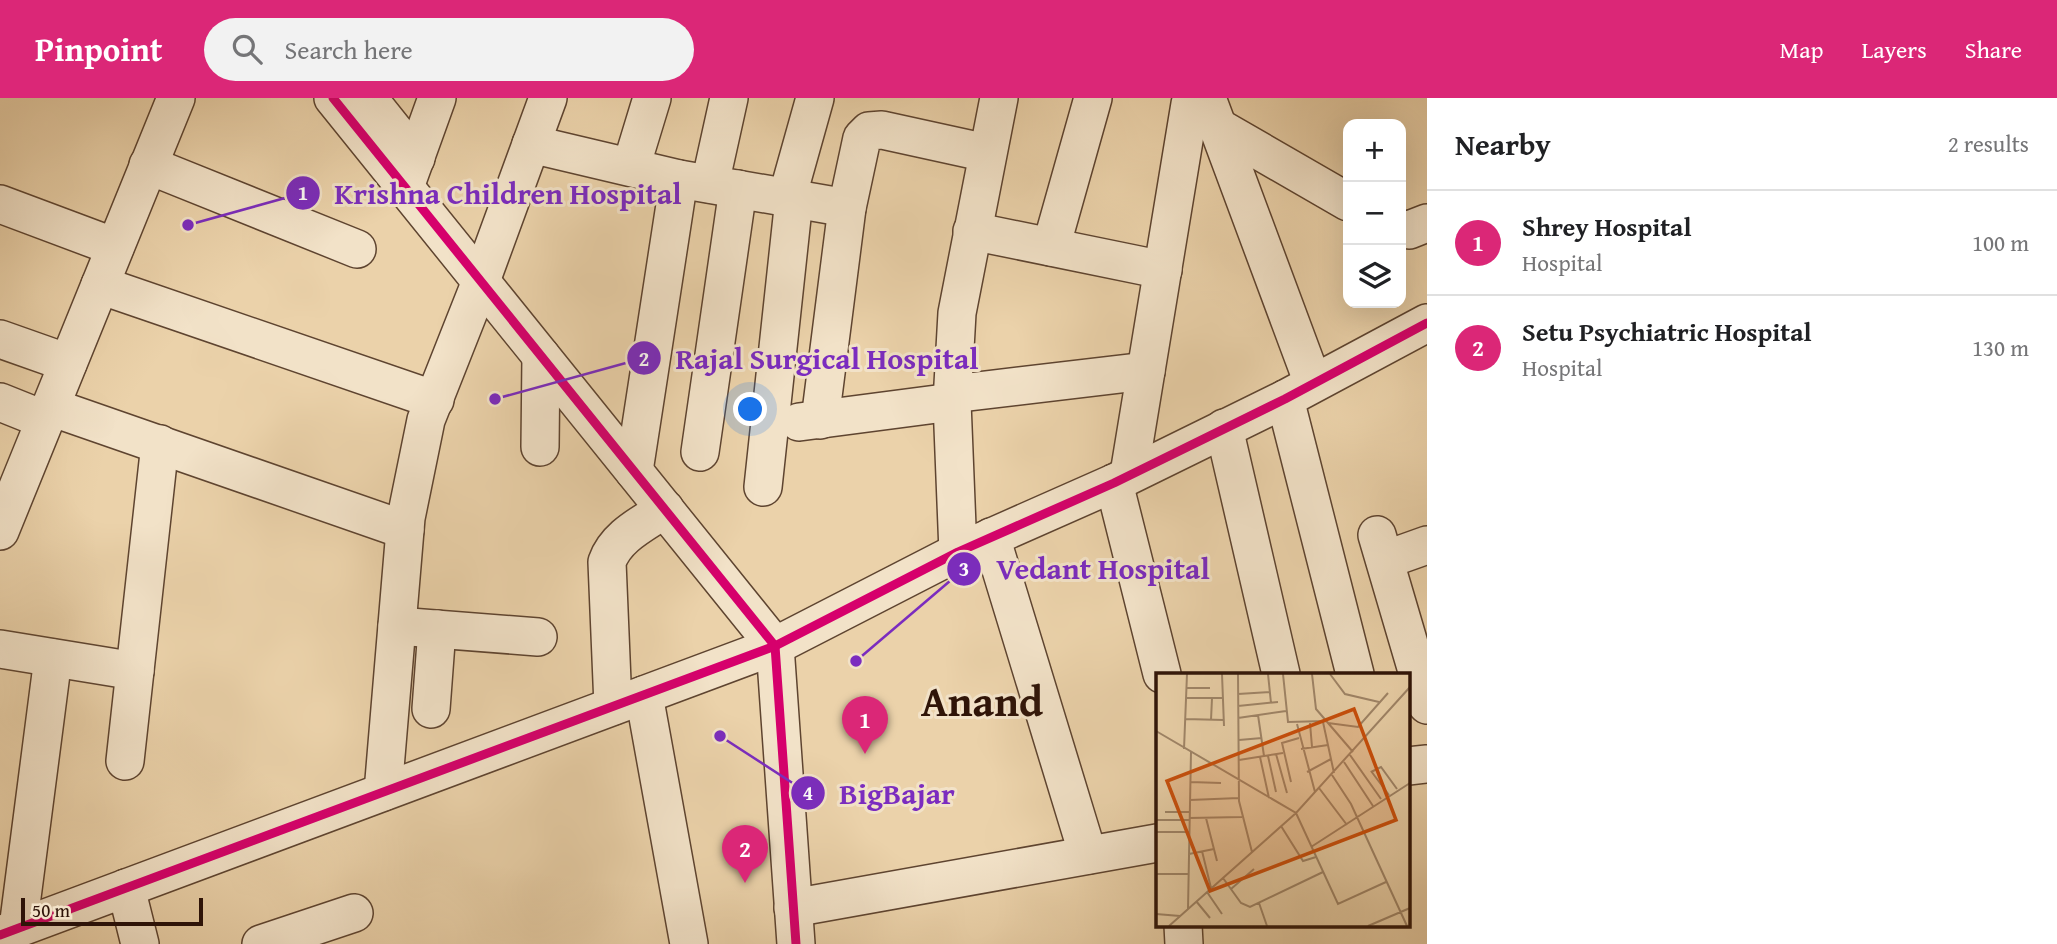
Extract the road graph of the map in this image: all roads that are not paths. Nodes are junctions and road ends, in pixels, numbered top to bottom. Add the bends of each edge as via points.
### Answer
1 (176, 98) edge
2 (333, 98) edge
3 (368, 98) edge
4 (437, 98) edge
5 (548, 98) edge
6 (652, 98) edge
7 (729, 98) edge
8 (814, 98) edge
9 (999, 98) edge
10 (1093, 98) edge
11 (1200, 108) edge
12 (531, 144) junction
13 (987, 153) junction
14 (148, 165) junction
15 (631, 167) junction
16 (410, 173) junction
17 (709, 184) junction
18 (790, 198) junction
19 (1343, 199) edge
20 (0, 204) edge
21 (847, 208) junction
22 (1427, 223) edge
23 (1406, 230) edge
24 (972, 231) junction
25 (116, 247) junction
26 (1051, 247) junction
27 (357, 249) dead end
28 (1163, 270) junction
29 (481, 281) junction
30 (100, 285) junction
31 (1427, 323) edge
32 (0, 339) edge
33 (541, 356) junction
34 (68, 363) junction
35 (1146, 371) junction
36 (1299, 391) junction
37 (952, 398) junction
38 (435, 400) junction
39 (0, 402) edge
40 (48, 413) junction
41 (820, 420) junction
42 (770, 426) junction
43 (1224, 428) junction
44 (160, 444) junction
45 (540, 447) dead end
46 (700, 452) dead end
47 (634, 471) junction
48 (1121, 478) junction
49 (763, 487) dead end
50 (7, 494) edge
51 (665, 509) junction
52 (405, 530) junction
53 (0, 531) edge
54 (991, 537) junction
55 (1427, 545) edge
56 (958, 552) junction
57 (397, 626) junction
58 (437, 629) junction
59 (538, 637) dead end
60 (775, 646) junction
61 (0, 649) edge
62 (53, 658) junction
63 (135, 671) junction
64 (1162, 673) edge
65 (1281, 673) edge
66 (1356, 673) edge
67 (629, 701) junction
68 (1427, 705) edge
69 (431, 709) dead end
70 (125, 761) dead end
71 (1427, 764) edge
72 (1409, 766) edge
73 (383, 792) junction
74 (1156, 844) edge
75 (1088, 855) junction
76 (126, 888) junction
77 (793, 908) junction
78 (354, 913) dead end
79 (1183, 926) edge
80 (9, 931) edge
81 (140, 944) edge
82 (261, 944) edge
83 (689, 944) edge
84 (796, 944) edge
85 (1184, 944) edge

1 - 14 street
2 - 16 street
3 - 16 street
4 - 16 street
5 - 12 street
6 - 15 street
7 - 17 street
8 - 18 street
9 - 13 street
10 - 26 street
11 - 19 street
11 - 28 street
11 - 36 street
12 - 15 street
12 - 29 street
13 - 21 street via 869,131 858,150
13 - 24 street
14 - 25 street
14 - 27 street
15 - 17 street
16 - 29 street
17 - 18 street
17 - 46 street
17 - 47 street
18 - 21 street
18 - 42 street
20 - 25 street
21 - 41 street
22 - 23 street
24 - 26 street
24 - 37 street via 957,313
25 - 30 street
26 - 28 street
28 - 35 street
29 - 33 street
29 - 38 street
30 - 34 street
30 - 38 street
31 - 36 street
32 - 34 street
33 - 45 street
33 - 47 street
34 - 40 street
35 - 37 street
35 - 48 street
36 - 43 street
36 - 66 street
37 - 41 street
37 - 56 street
38 - 52 street via 426,420
39 - 40 street
40 - 44 street
40 - 50 street
41 - 42 street
42 - 49 street
43 - 48 street
43 - 65 street
44 - 52 street
44 - 63 street
47 - 51 street
48 - 54 street
48 - 64 street
50 - 53 street
51 - 60 street
51 - 67 street via 612,548 607,562
52 - 57 street
54 - 56 street
54 - 75 street
55 - 68 street via 1381,547
56 - 60 street
57 - 58 street
57 - 73 street
58 - 59 street
58 - 69 street
60 - 67 street
60 - 77 street
61 - 62 street
62 - 63 street
62 - 80 street
63 - 70 street
67 - 73 street
67 - 83 street
71 - 72 street
73 - 76 street
74 - 75 street
75 - 77 street
76 - 80 street
76 - 81 street
77 - 84 street
78 - 82 street
79 - 85 street

